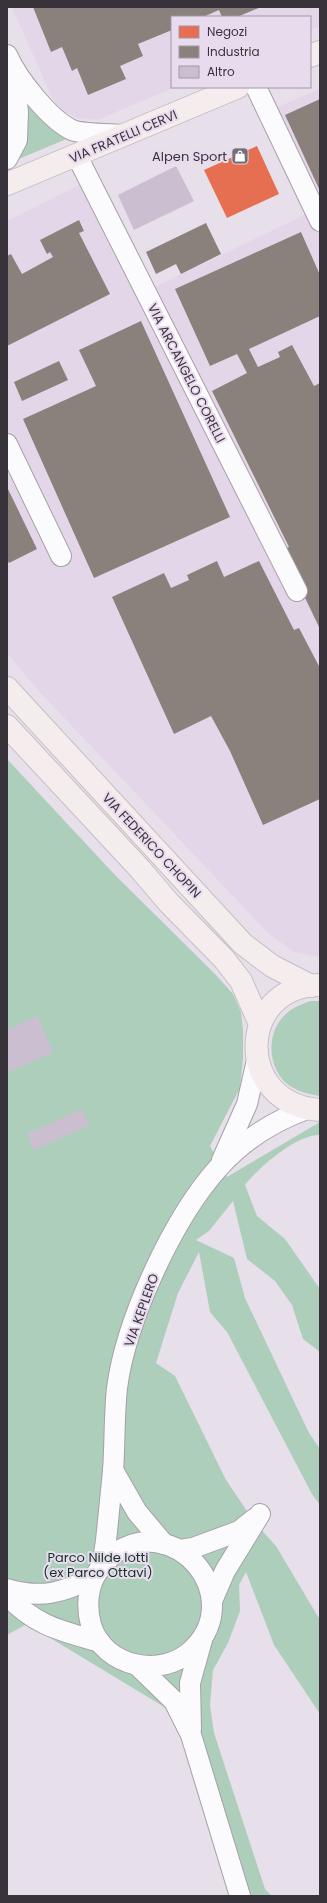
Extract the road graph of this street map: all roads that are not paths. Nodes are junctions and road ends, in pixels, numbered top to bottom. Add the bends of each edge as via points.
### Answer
1 (10, 62) edge
2 (236, 88) edge
3 (256, 88) edge
4 (124, 135) junction
5 (76, 156) junction
6 (7, 159) edge
7 (7, 184) edge
8 (320, 221) edge
9 (7, 444) edge
10 (61, 556) dead end
11 (297, 591) dead end
12 (7, 688) edge
13 (7, 726) edge
14 (315, 986) edge
15 (260, 1024) junction
16 (257, 1060) junction
17 (313, 1109) edge
18 (219, 1167) junction
19 (113, 1470) junction
20 (172, 1547) junction
21 (97, 1572) junction
22 (7, 1589) edge
23 (7, 1595) edge
24 (212, 1601) junction
25 (203, 1637) junction
26 (100, 1642) junction
27 (137, 1665) junction
28 (191, 1735) junction
29 (240, 1896) edge

1 - 4 street via 44,108 73,131
1 - 6 street via 18,112 17,140
2 - 4 main road, VIA FRATELLI CERVI
3 - 8 street
4 - 5 main road, VIA FRATELLI CERVI
5 - 7 main road, VIA FRATELLI CERVI
5 - 11 street, VIA ARCANGELO CORELLI
9 - 10 street
12 - 14 main road, VIA FEDERICO CHOPIN via 242,944 272,966
13 - 15 main road, VIA FEDERICO CHOPIN via 169,903 224,959 241,981
14 - 15 main road, VIA FEDERICO CHOPIN via 295,990 280,998
15 - 16 main road, VIA FEDERICO CHOPIN via 256,1042
16 - 17 main road, VIA FEDERICO CHOPIN via 263,1077 274,1092 289,1103
16 - 18 street via 247,1104
17 - 18 street via 285,1117 270,1125 251,1138
18 - 19 street, VIA KEPLERO via 173,1234 158,1263 134,1324 117,1387
19 - 20 street via 137,1512
19 - 21 street, VIA KEPLERO via 107,1534
20 - 21 street via 146,1543 129,1546 113,1555
20 - 24 street via 199,1566 208,1583
20 - 24 street via 193,1548 239,1531 260,1514 225,1571
21 - 22 street via 50,1594 25,1594
21 - 26 street via 89,1594 88,1611 92,1627
23 - 26 street via 20,1610 40,1623
24 - 25 street via 211,1614
25 - 27 street via 193,1649 174,1661 152,1667
25 - 28 street via 190,1683
26 - 27 street via 110,1653 123,1661
27 - 28 street via 174,1701
28 - 29 street

